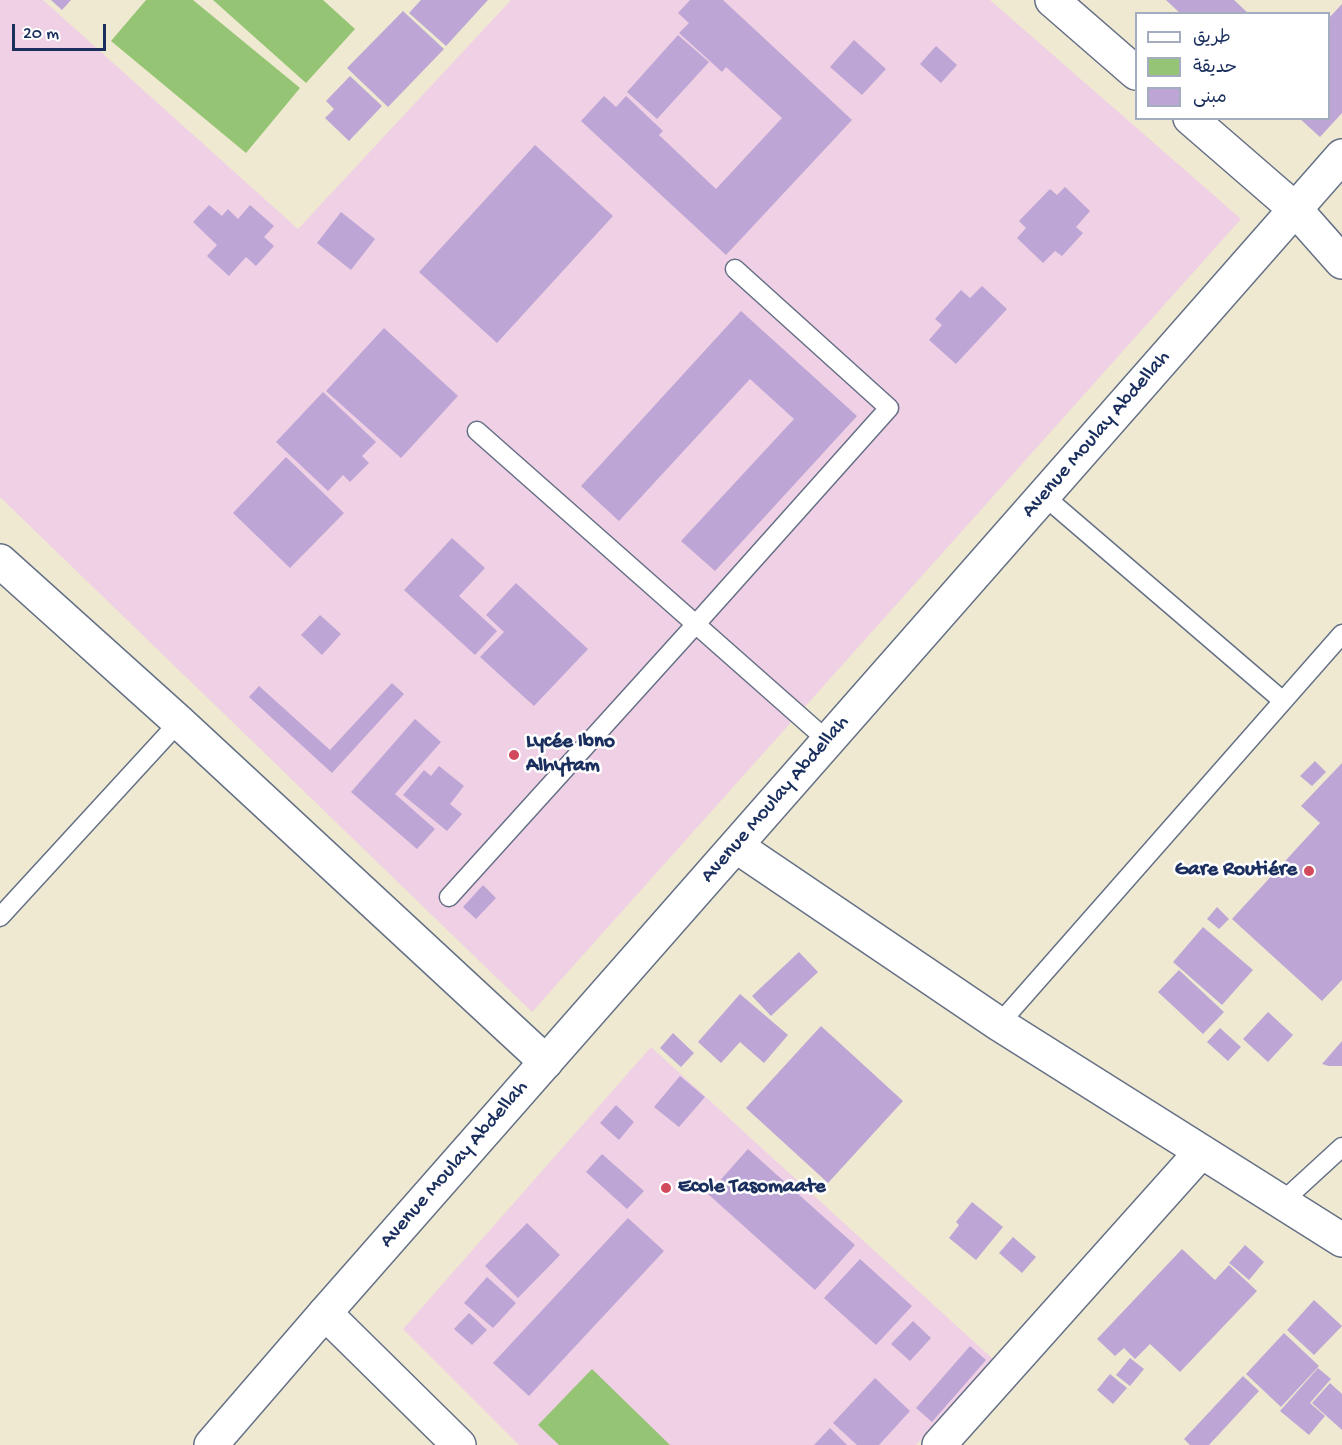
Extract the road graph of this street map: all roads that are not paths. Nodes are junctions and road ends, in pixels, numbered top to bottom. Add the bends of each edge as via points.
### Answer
1 (1052, 0) edge
2 (1135, 71) edge
3 (1192, 120) edge
4 (1342, 156) edge
5 (1295, 209) junction
6 (1342, 262) edge
7 (735, 270) dead end
8 (477, 431) dead end
9 (1044, 496) junction
10 (0, 561) edge
11 (696, 624) junction
12 (1342, 634) edge
13 (1283, 701) junction
14 (179, 722) junction
15 (828, 741) junction
16 (736, 846) junction
17 (449, 897) dead end
18 (0, 917) edge
19 (999, 1024) junction
20 (546, 1062) junction
21 (1342, 1147) edge
22 (1201, 1152) junction
23 (1282, 1202) junction
24 (1342, 1240) edge
25 (325, 1313) junction
26 (211, 1445) edge
27 (459, 1445) edge
28 (939, 1445) edge

1 - 2 street
3 - 5 street
4 - 5 street, Avenue Moulay Abdellah
5 - 6 street
5 - 9 street, Avenue Moulay Abdellah
7 - 11 lane via 889,408
8 - 11 lane
9 - 13 lane
9 - 15 street, Avenue Moulay Abdellah
10 - 14 street
11 - 15 lane
11 - 17 lane
12 - 13 lane
13 - 19 lane
14 - 18 lane
14 - 20 street
15 - 16 street, Avenue Moulay Abdellah
16 - 19 street
16 - 20 street, Avenue Moulay Abdellah
19 - 22 street
20 - 25 street, Avenue Moulay Abdellah
21 - 23 lane
22 - 23 street
22 - 28 street
23 - 24 street
25 - 26 street, Avenue Moulay Abdellah
25 - 27 street

